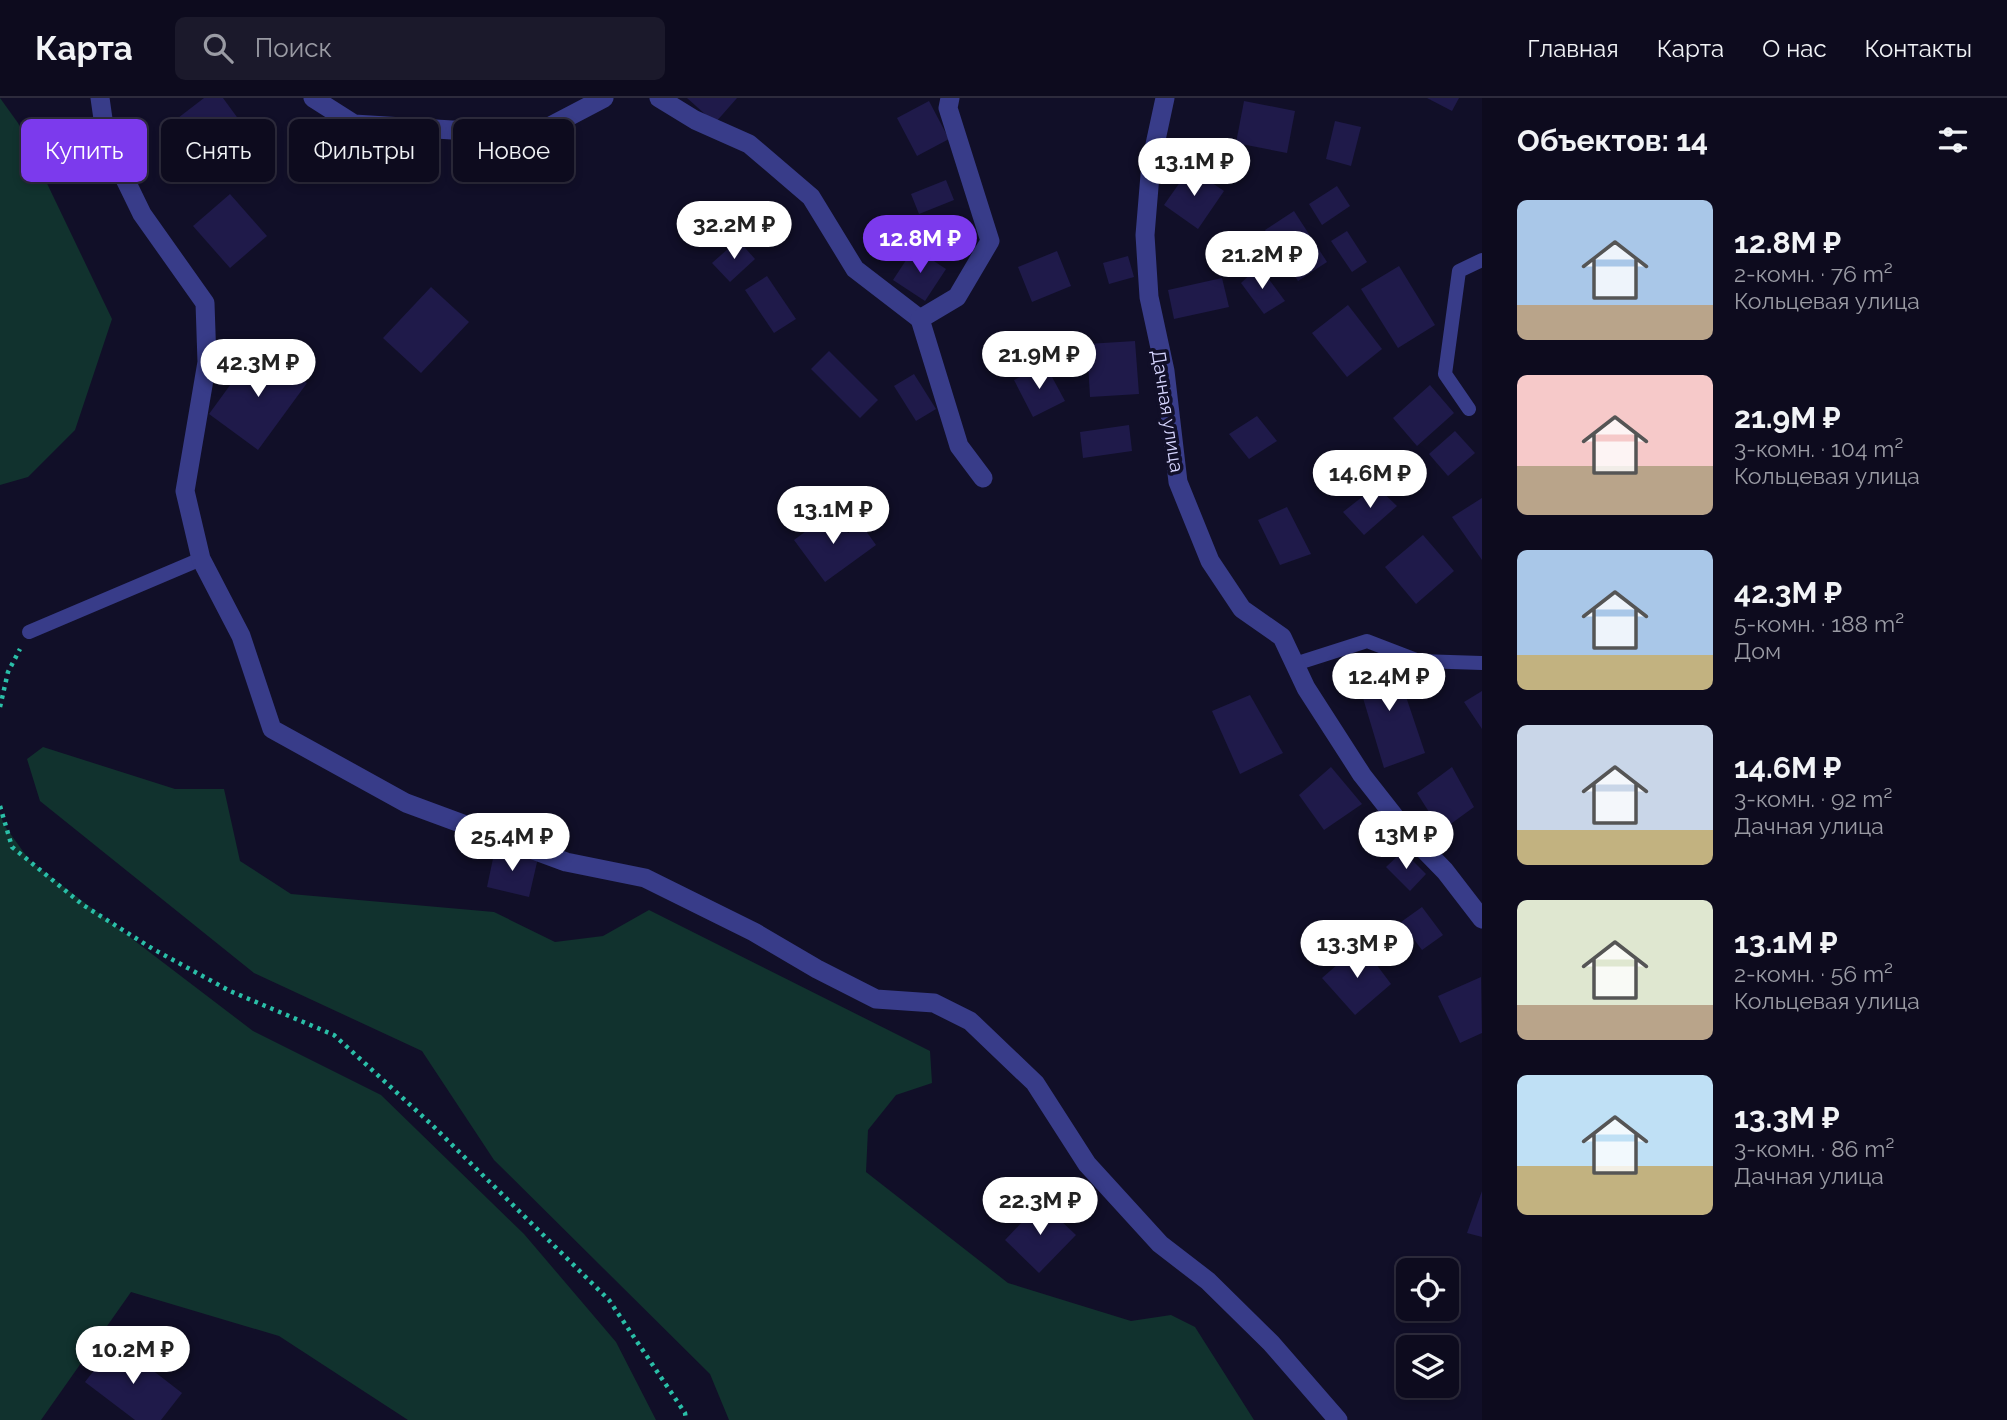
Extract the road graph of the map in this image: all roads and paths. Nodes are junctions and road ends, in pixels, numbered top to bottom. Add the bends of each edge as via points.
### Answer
1 (100, 98) edge
2 (313, 98) edge
3 (604, 98) edge
4 (659, 98) edge
5 (950, 98) edge
6 (1165, 98) edge
7 (1482, 260) edge
8 (919, 319) junction
9 (1469, 409) dead end
10 (983, 478) dead end
11 (201, 559) junction
12 (29, 632) joint
13 (1482, 663) edge
14 (1295, 664) junction
15 (0, 707) edge
16 (0, 806) edge
17 (1482, 919) edge
18 (686, 1420) edge
19 (1338, 1420) edge

1 - 11 street via 106,140 142,214 205,303 207,362 185,491
2 - 3 street via 354,124 452,130 543,130
4 - 8 street via 749,144 811,197 855,269
5 - 8 street via 948,108 990,241 957,297
6 - 14 street, Дачная улица via 1150,163 1144,235 1150,307 1165,371 1178,482 1210,561 1242,609 1282,637
7 - 9 lane via 1459,271 1445,374
8 - 10 street via 959,446
11 - 12 lane
11 - 19 street via 241,636 272,729 406,803 566,862 646,878 876,999 934,1003 970,1021 1035,1083 1087,1164 1160,1244 1208,1281 1271,1343
12 - 15 path via 8,672
13 - 14 lane via 1419,660 1367,641
14 - 17 street, Дачная улица via 1362,775
16 - 18 path via 12,847 83,905 230,991 334,1035 609,1300

